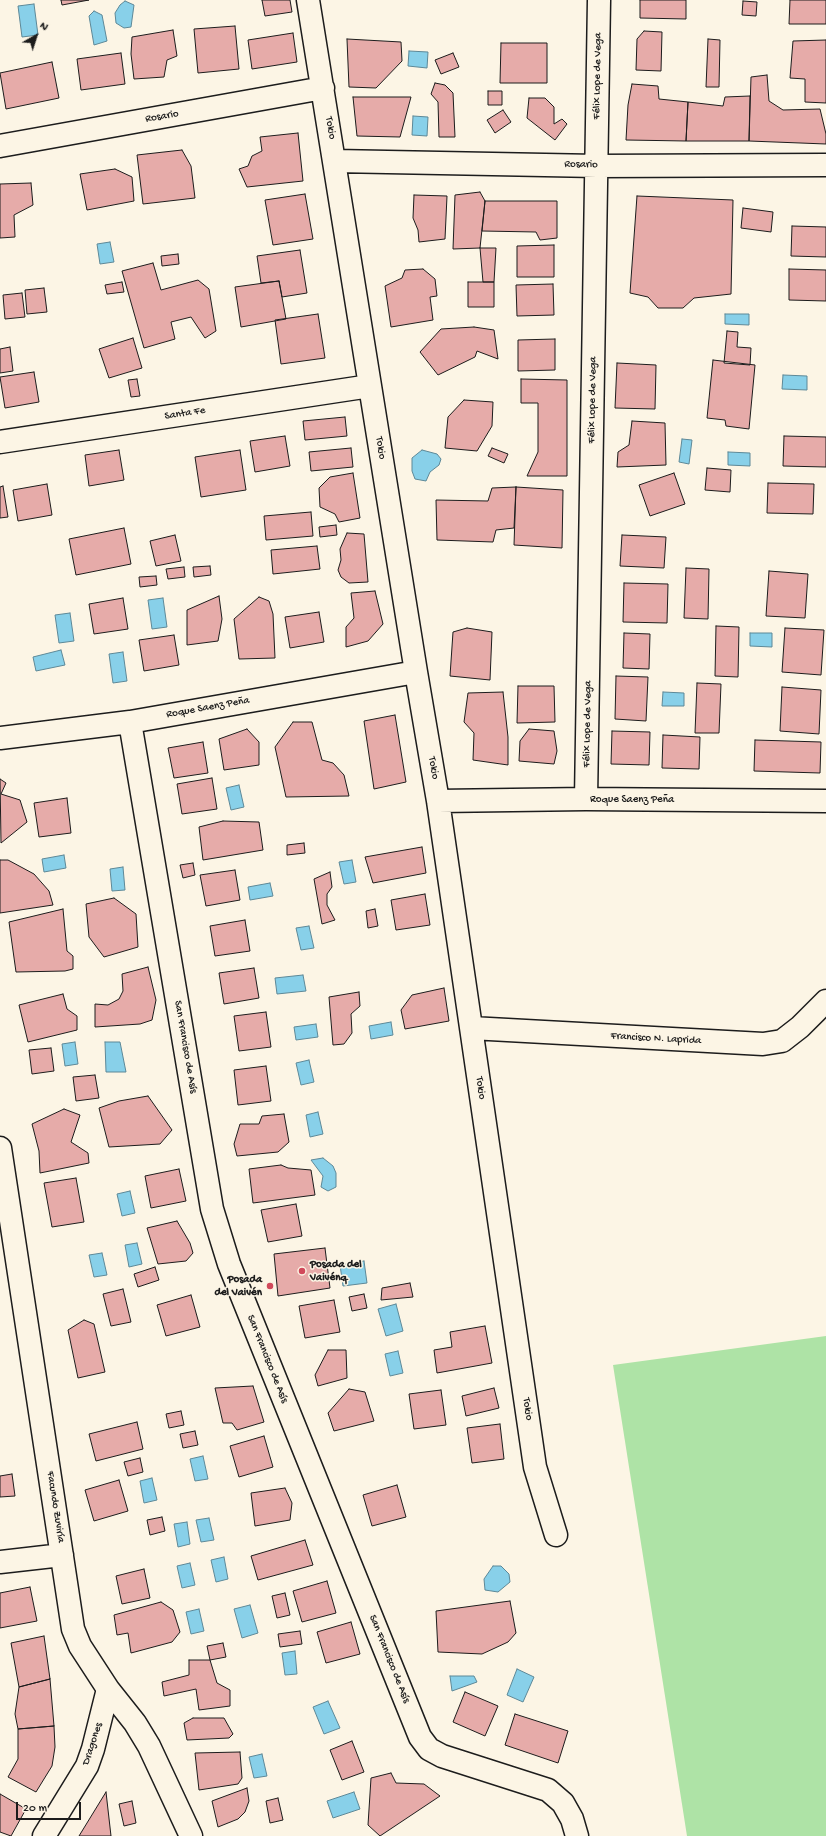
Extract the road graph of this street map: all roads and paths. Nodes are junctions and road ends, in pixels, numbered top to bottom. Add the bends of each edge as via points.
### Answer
1 (308, 0) edge
2 (599, 0) edge
3 (323, 88) junction
4 (0, 146) edge
5 (335, 161) junction
6 (826, 165) edge
7 (597, 166) junction
8 (370, 386) junction
9 (0, 442) edge
10 (416, 672) junction
11 (130, 722) junction
12 (0, 738) edge
13 (586, 799) junction
14 (826, 801) edge
15 (438, 802) junction
16 (826, 1001) edge
17 (471, 1028) junction
18 (0, 1148) edge
19 (9, 1263) edge
20 (556, 1535) dead end
21 (62, 1555) junction
22 (0, 1562) edge
23 (108, 1689) junction
24 (44, 1836) edge
25 (191, 1836) edge
26 (578, 1836) edge

1 - 3 street, Tokio
2 - 7 street, Félix Lope de Vega
3 - 4 street, Rosario
3 - 5 street, Tokio
5 - 7 street, Rosario
5 - 8 street, Tokio
6 - 7 street, Rosario
7 - 13 street, Félix Lope de Vega
8 - 9 street, Santa Fe
8 - 10 street, Tokio
10 - 11 street, Roque Saenz Peña
10 - 15 street, Tokio
11 - 12 street, Roque Saenz Peña
11 - 26 street, San Francisco de Asís via 212,1209 229,1264 420,1737 429,1749 442,1756 548,1790 563,1803
13 - 14 street, Roque Saenz Peña
13 - 15 street, Roque Saenz Peña
15 - 17 street, Tokio
16 - 17 street, Francisco N. Laprida via 782,1041 763,1044
17 - 20 street, Tokio via 536,1467
18 - 19 street, Facundo Zuviría
19 - 21 street, Facundo Zuviría
21 - 22 street
21 - 23 street, Facundo Zuviría via 73,1629 80,1646
23 - 24 street, Dragones via 87,1766
23 - 25 street, Facundo Zuviría via 135,1723 149,1746

